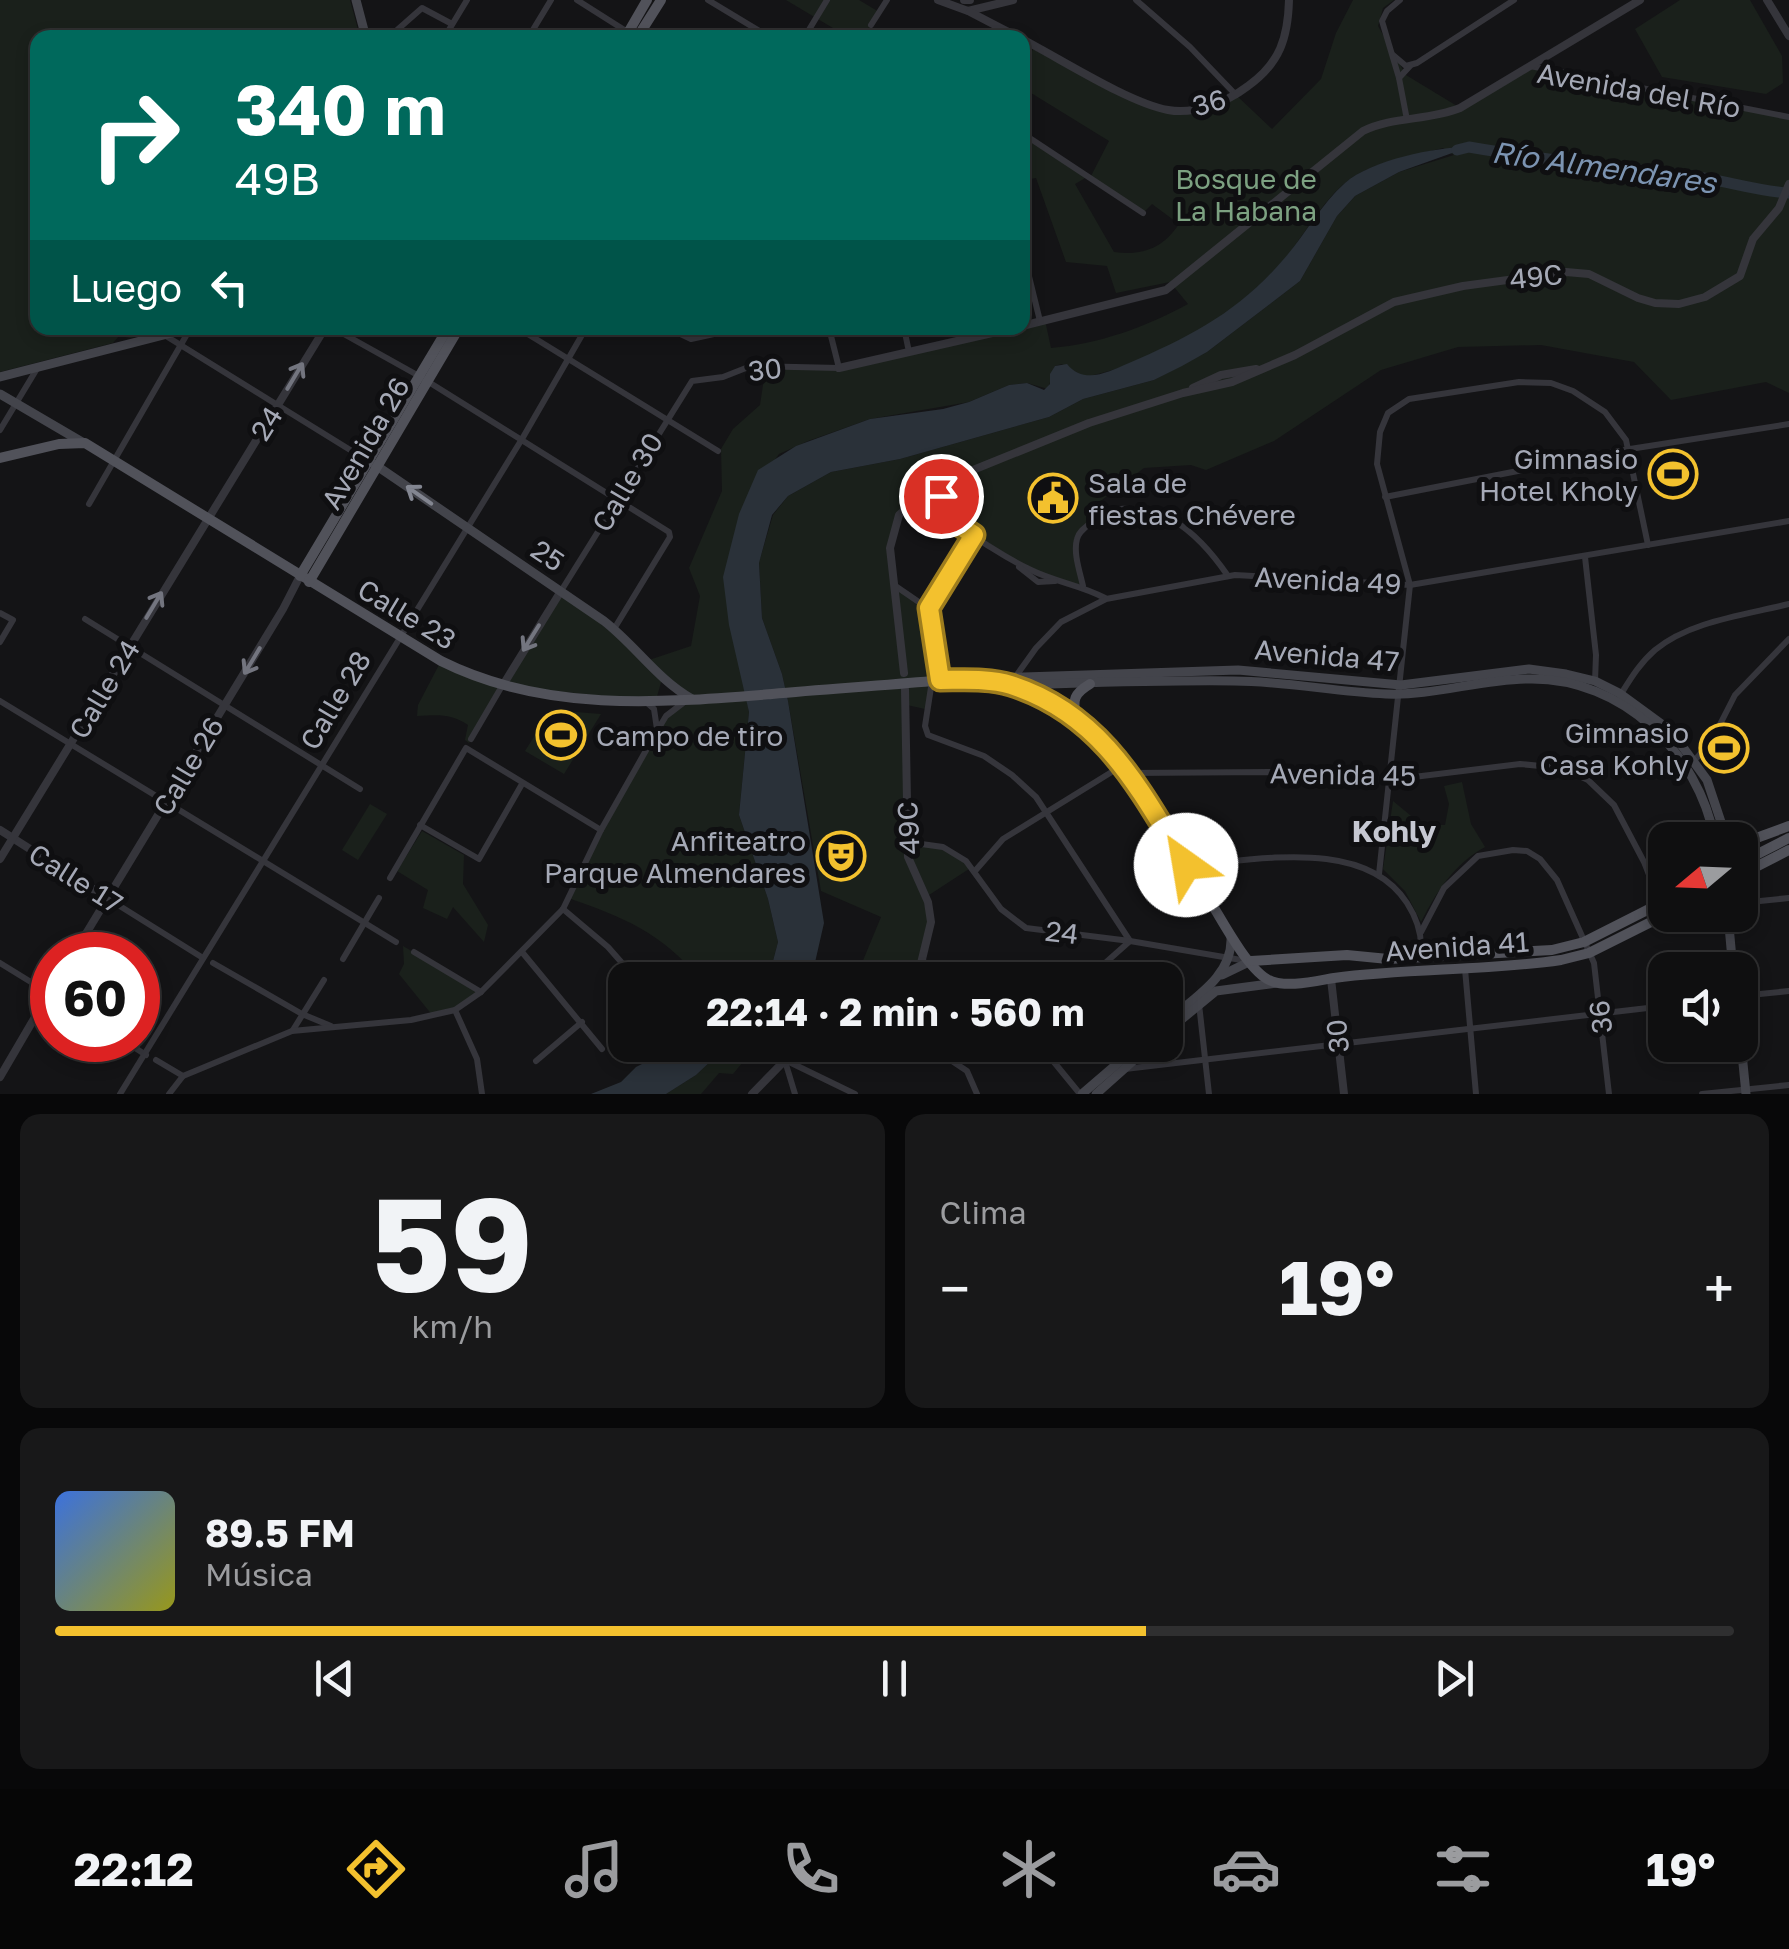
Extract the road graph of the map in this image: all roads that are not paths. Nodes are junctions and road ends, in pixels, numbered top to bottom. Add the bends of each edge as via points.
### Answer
1 (356, 0) edge
2 (468, 0) edge
3 (551, 0) edge
4 (576, 0) edge
5 (647, 0) edge
6 (660, 0) edge
7 (708, 0) edge
8 (827, 0) edge
9 (887, 0) edge
10 (938, 0) edge
11 (1013, 0) edge
12 (1136, 0) edge
13 (1288, 0) edge
14 (1400, 0) edge
15 (1514, 0) edge
16 (1640, 0) edge
17 (1767, 0) edge
18 (973, 2) edge
19 (968, 11) junction
20 (986, 20) junction
21 (452, 24) junction
22 (871, 26) dead end
23 (364, 30) edge
24 (397, 30) edge
25 (449, 30) edge
26 (533, 30) edge
27 (621, 30) edge
28 (633, 30) edge
29 (635, 30) edge
30 (758, 30) edge
31 (809, 30) edge
32 (1005, 30) edge
33 (1789, 36) edge
34 (1030, 43) edge
35 (1393, 55) junction
36 (1411, 66) junction
37 (1530, 66) junction
38 (1399, 78) junction
39 (1236, 95) junction
40 (1789, 117) edge
41 (1407, 120) junction
42 (1030, 138) edge
43 (1789, 184) edge
44 (1143, 213) dead end
45 (1030, 280) edge
46 (1040, 322) junction
47 (1030, 324) edge
48 (160, 335) edge
49 (165, 335) edge
50 (186, 335) edge
51 (321, 335) edge
52 (346, 335) edge
53 (445, 335) edge
54 (454, 335) edge
55 (530, 335) edge
56 (582, 335) edge
57 (683, 335) edge
58 (710, 335) edge
59 (831, 335) edge
60 (905, 335) edge
61 (983, 335) edge
62 (180, 345) junction
63 (909, 352) junction
64 (569, 357) junction
65 (39, 366) junction
66 (838, 368) junction
67 (0, 376) edge
68 (423, 379) junction
69 (692, 381) joint
70 (0, 394) edge
71 (17, 404) junction
72 (278, 404) junction
73 (666, 418) junction
74 (1789, 424) edge
75 (0, 430) edge
76 (522, 440) junction
77 (85, 444) junction
78 (1630, 449) junction
79 (718, 450) dead end
80 (0, 458) edge
81 (114, 460) junction
82 (374, 464) junction
83 (943, 480) junction
84 (1385, 497) junction
85 (618, 498) junction
86 (918, 498) junction
87 (89, 504) dead end
88 (338, 514) junction
89 (947, 517) junction
90 (208, 518) junction
91 (1789, 521) edge
92 (467, 528) junction
93 (338, 534) junction
94 (974, 535) junction
95 (1648, 545) junction
96 (1585, 557) junction
97 (1015, 562) junction
98 (1228, 576) junction
99 (304, 579) junction
100 (1056, 580) junction
101 (894, 585) junction
102 (1410, 585) junction
103 (1083, 586) junction
104 (561, 591) junction
105 (1106, 599) junction
106 (1789, 604) edge
107 (929, 608) junction
108 (0, 613) edge
109 (85, 619) dead end
110 (614, 629) junction
111 (400, 636) junction
112 (1789, 640) edge
113 (0, 642) edge
114 (129, 646) junction
115 (904, 673) dead end
116 (1152, 678) junction
117 (1013, 680) junction
118 (932, 681) junction
119 (1595, 681) junction
120 (1090, 684) junction
121 (502, 686) junction
122 (905, 690) dead end
123 (1400, 690) junction
124 (1619, 698) junction
125 (690, 699) junction
126 (644, 700) junction
127 (0, 701) edge
128 (224, 706) junction
129 (1077, 718) junction
130 (657, 730) junction
131 (471, 739) dead end
132 (71, 744) junction
133 (1691, 764) junction
134 (322, 765) junction
135 (1126, 769) junction
136 (1389, 780) junction
137 (522, 784) junction
138 (360, 789) dead end
139 (166, 802) junction
140 (1047, 811) junction
141 (1711, 822) edge
142 (1722, 822) edge
143 (420, 825) junction
144 (1789, 826) edge
145 (0, 830) edge
146 (600, 830) junction
147 (1758, 837) edge
148 (13, 838) junction
149 (1789, 838) edge
150 (906, 842) junction
151 (1789, 850) edge
152 (1758, 854) edge
153 (0, 860) edge
154 (262, 860) junction
155 (1186, 865) junction
156 (1758, 866) edge
157 (976, 871) junction
158 (1648, 871) edge
159 (1379, 874) junction
160 (390, 878) dead end
161 (107, 898) junction
162 (379, 898) dead end
163 (1789, 898) edge
164 (1758, 901) edge
165 (562, 909) junction
166 (1648, 914) edge
167 (364, 923) junction
168 (87, 932) edge
169 (1421, 932) junction
170 (1233, 938) junction
171 (1130, 941) junction
172 (396, 942) dead end
173 (1584, 942) junction
174 (1421, 946) junction
175 (414, 952) dead end
176 (522, 952) junction
177 (1433, 956) junction
178 (203, 958) junction
179 (1310, 958) junction
180 (1410, 958) junction
181 (343, 959) dead end
182 (1230, 959) junction
183 (1279, 959) junction
184 (1257, 960) junction
185 (621, 962) edge
186 (924, 962) edge
187 (1106, 962) edge
188 (0, 963) edge
189 (213, 963) dead end
190 (1465, 969) junction
191 (1331, 979) junction
192 (30, 980) edge
193 (324, 980) dead end
194 (1213, 981) junction
195 (1277, 982) junction
196 (1789, 991) edge
197 (481, 992) junction
198 (1758, 994) edge
199 (1199, 1002) junction
200 (1183, 1007) edge
201 (1648, 1008) edge
202 (454, 1010) junction
203 (302, 1014) junction
204 (1600, 1014) junction
205 (1183, 1017) edge
206 (582, 1022) junction
207 (30, 1027) edge
208 (332, 1027) junction
209 (160, 1030) edge
210 (1470, 1030) junction
211 (292, 1031) junction
212 (1338, 1043) junction
213 (602, 1048) dead end
214 (1205, 1060) junction
215 (536, 1061) dead end
216 (141, 1062) edge
217 (159, 1062) edge
218 (783, 1062) edge
219 (786, 1062) edge
220 (789, 1062) edge
221 (954, 1062) edge
222 (1054, 1062) edge
223 (1119, 1062) edge
224 (1132, 1062) edge
225 (1743, 1062) edge
226 (1124, 1069) junction
227 (1108, 1072) junction
228 (183, 1076) junction
229 (0, 1077) edge
230 (1789, 1085) edge
231 (1746, 1092) edge
232 (120, 1094) edge
233 (169, 1094) edge
234 (482, 1094) edge
235 (752, 1094) edge
236 (795, 1094) edge
237 (856, 1094) edge
238 (977, 1094) edge
239 (1081, 1094) edge
240 (1096, 1094) edge
241 (1209, 1094) edge
242 (1344, 1094) edge
243 (1476, 1094) edge
244 (1609, 1094) edge
245 (1702, 1094) edge

1 - 23 main road
2 - 21 street
3 - 26 street
4 - 27 street
5 - 28 main road
6 - 29 main road
7 - 30 street
8 - 31 street
9 - 22 street
10 - 19 street, 36
11 - 18 street
12 - 39 street
13 - 39 street, 36 via 1282,49
14 - 35 street via 1382,21
15 - 36 street
16 - 37 street
17 - 33 street
18 - 19 street
18 - 20 street
19 - 20 street, 36
20 - 32 street, 36
21 - 24 street via 422,8
21 - 25 street
34 - 39 street, 36 via 1170,110
35 - 36 street
35 - 38 street
36 - 38 street
37 - 40 street, Avenida del Río
37 - 41 street, Avenida del Río via 1460,108
38 - 41 street
41 - 46 street, Avenida del Río via 1363,131 1166,290
42 - 44 street
43 - 83 street, 49C via 1753,239 1737,279 1691,302 1647,301 1577,272 1394,302 1232,382 1089,423
45 - 46 street
46 - 47 street, Avenida del Río
48 - 65 main road
49 - 62 street
50 - 62 street
72 -> 51 street, 24
52 - 68 street
53 - 68 main road, Avenida 26
54 - 68 main road, Avenida 26
55 - 64 street
56 - 64 street, Calle 28
57 - 58 street
59 - 66 street
60 - 63 street
61 - 63 street
62 - 72 street
62 - 81 street
63 - 66 street
64 - 73 street
64 - 76 street, Calle 28
65 - 67 main road
65 - 71 street
66 - 69 street, 30 via 751,366
68 - 76 street
68 - 82 main road, Avenida 26
69 - 73 street, Calle 30
70 - 71 main road
71 - 75 street
71 - 77 main road
72 - 82 street
72 - 90 street, 24
73 - 79 street
73 - 85 street, Calle 30
74 - 78 street
76 - 85 street
76 - 92 street, Calle 28
77 - 80 main road
77 - 81 main road, Calle 23
78 - 84 street
78 - 84 street via 1605,412 1550,383 1409,399 1384,420 1377,449
78 - 95 street
81 - 87 street
81 - 90 main road, Calle 23
82 - 88 main road, Avenida 26
92 -> 82 main road, 25
82 - 93 main road, Avenida 26
83 - 86 street, 49C
83 - 89 street
84 - 102 street
85 - 104 street, Calle 30
85 - 110 street via 670,534
86 - 89 street
86 - 101 street, 49C via 894,525
88 - 93 main road
88 - 99 main road, Avenida 26
89 - 94 street
90 - 99 main road, Calle 23
114 -> 90 street, Calle 24
91 - 95 street, Avenida 49
92 - 104 main road, 25
92 - 111 street, Calle 28
93 - 99 main road, Avenida 26
94 - 97 street
94 - 107 street
95 - 96 street, Avenida 49
96 - 102 street, Avenida 49
96 - 119 street
97 - 100 street
97 - 100 street via 1034,580
98 - 102 street, Avenida 49
98 - 103 street via 1176,522 1122,508 1080,532
98 - 105 street, Avenida 49
99 - 111 main road, Calle 23
99 -> 128 street, Calle 26
100 - 103 street
101 - 107 street
101 - 115 street, 49C
102 - 123 street
103 - 105 street
104 - 110 main road, 25
104 -> 121 street, Calle 30
105 - 117 street, Avenida 49 via 1061,622
106 - 124 street via 1669,640 1646,658
107 - 118 street
108 - 113 street via 13,620
109 - 114 street
110 - 125 main road, 25
111 - 121 main road, Calle 23
111 - 134 street, Calle 28
112 - 133 street via 1735,694 1711,742
114 - 128 street
114 - 132 street, Calle 24
116 - 117 main road, Avenida 47
116 - 120 main road, Avenida 47
116 - 123 main road, Avenida 47
117 - 118 main road
117 - 120 main road, Avenida 47
117 - 129 main road
118 - 125 main road, Calle 23
118 - 140 street via 928,734 1002,767
119 - 123 main road, Avenida 47 via 1528,670
119 - 124 main road, Avenida 47
120 - 129 main road via 1074,698
121 - 126 main road, Calle 23 via 568,699
121 - 131 street, Calle 30
122 - 150 street, 49C
123 - 124 main road, Avenida 47 via 1532,679
123 - 136 street
124 - 133 main road, Avenida 47 via 1660,721
125 - 126 main road, Calle 23
125 - 130 street
126 - 130 street via 654,709
127 - 132 street
128 - 134 street
128 - 139 street, Calle 26
129 - 135 main road
130 - 146 street
132 - 139 street
132 - 148 street, Calle 24
133 - 141 main road, Avenida 47
133 - 142 main road, Avenida 47 via 1713,794
134 - 138 street
134 - 154 street, Calle 28
135 - 136 street, Avenida 45
135 - 140 street
135 - 155 main road
136 - 158 street, Avenida 45 via 1533,764 1576,773 1614,805
136 - 159 street
137 - 143 street via 478,859
137 - 143 street via 466,748
137 - 146 street
139 - 154 street
139 - 161 street, Calle 26
140 - 157 street via 996,845
140 - 171 street
143 - 160 street
144 - 147 main road
145 - 148 street, Calle 17
146 - 165 street
148 - 153 street, Calle 24
148 - 161 street, Calle 17
149 - 152 main road
150 - 157 street, 24 via 943,848
150 - 186 street, 49C via 930,912
151 - 156 main road
154 - 167 street
154 - 178 street, Calle 28
155 - 159 street via 1328,858
155 - 170 main road
157 - 171 street, 24 via 1001,909 1026,928
159 - 169 street via 1404,898
161 - 168 street, Calle 26
161 - 178 street, Calle 17
162 - 167 street
163 - 164 street
165 - 176 street
165 - 185 street
166 - 173 main road, Avenida 41
167 - 172 street
167 - 181 street
169 - 173 street, 36 via 1456,874 1478,856 1513,850 1527,851 1549,867
169 - 174 street
170 - 182 main road
170 - 184 main road
171 - 182 street, 24
171 - 187 street
173 - 177 main road, Avenida 41 via 1552,950
173 - 190 main road, Avenida 41 via 1532,964
173 - 204 street, 36
174 - 177 street
174 - 180 street
175 - 197 street
176 - 197 street
176 - 206 street
177 - 180 main road, Avenida 41
178 - 209 street, Calle 28
179 - 180 main road, Avenida 41
179 - 183 main road, Avenida 41
179 - 191 main road via 1326,961
182 - 184 street, 24
182 - 194 main road
183 - 184 main road, Avenida 41
183 - 195 main road via 1266,967
184 - 194 main road
184 - 195 main road via 1265,978
188 - 192 street
189 - 203 street
190 - 191 main road, Avenida 41
190 - 210 street
191 - 195 main road, Avenida 41
191 - 212 street, 30
193 - 203 street
194 - 200 main road
195 - 199 main road via 1218,990
196 - 198 street
197 - 202 street
199 - 205 main road
199 - 214 street
201 - 204 street
202 - 208 street
202 - 234 street via 477,1059
203 - 208 street
203 - 211 street
204 - 210 street
204 - 244 street, 36
206 - 213 street
206 - 215 street
207 - 229 street
208 - 211 street
210 - 212 street
210 - 243 street
211 - 228 street
212 - 214 street
212 - 242 street, 30
214 - 226 street
214 - 241 street
216 - 232 street, Calle 28
217 - 228 street
218 - 235 street
219 - 236 street
220 - 237 street
221 - 238 street via 967,1071
222 - 239 street
223 - 227 main road
224 - 226 main road
225 - 231 main road
226 - 227 street
226 - 240 main road
227 - 239 main road
228 - 233 street
230 - 231 street
231 - 245 street

